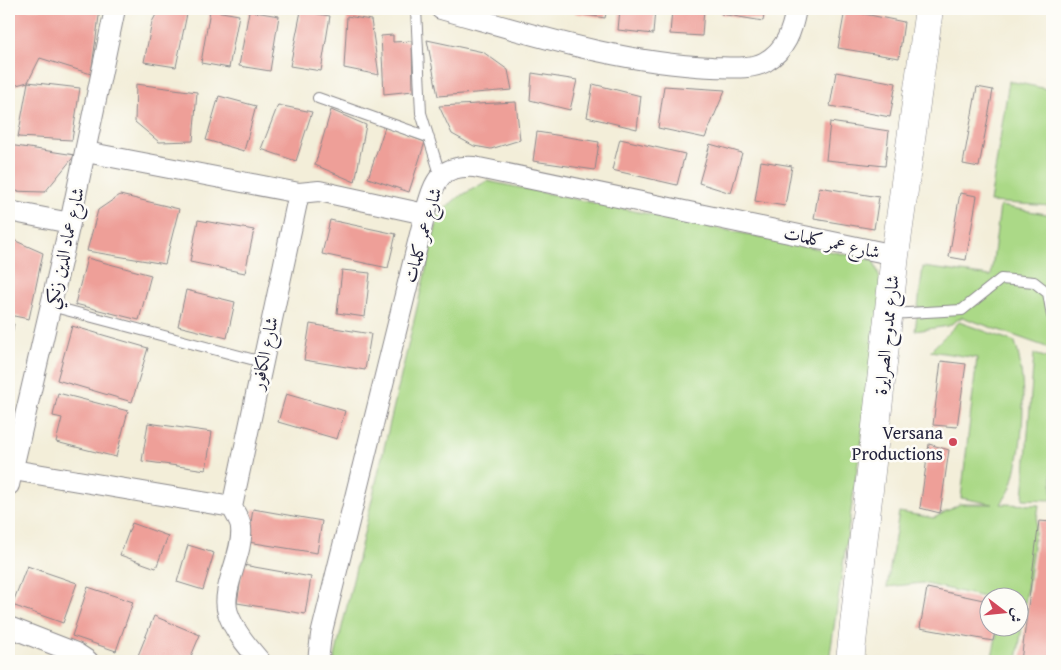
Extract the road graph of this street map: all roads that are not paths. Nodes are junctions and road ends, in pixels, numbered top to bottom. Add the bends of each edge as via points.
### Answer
1 (115, 9) edge
2 (416, 9) edge
3 (441, 9) edge
4 (796, 9) edge
5 (929, 9) edge
6 (318, 98) dead end
7 (428, 137) junction
8 (86, 152) junction
9 (440, 174) junction
10 (299, 193) junction
11 (9, 211) edge
12 (425, 214) junction
13 (70, 223) junction
14 (895, 255) junction
15 (50, 306) junction
16 (889, 314) junction
17 (1052, 316) edge
18 (262, 362) junction
19 (11, 478) edge
20 (232, 507) junction
21 (9, 627) edge
22 (53, 653) edge
23 (88, 661) edge
24 (260, 661) edge
25 (318, 661) edge
26 (850, 661) edge

1 - 8 street, شارع عماد الدين زنكي
2 - 7 lane via 421,113
3 - 4 street via 614,56 672,65 730,68 763,63 782,49 793,26
5 - 14 street, شارع ممدوح الصرايرة
6 - 7 lane
7 - 9 lane
8 - 10 street
8 - 13 street, شارع عماد الدين زنكي
9 - 12 street, شارع عمر كلمات
9 - 14 street, شارع عمر كلمات via 458,166 474,167
10 - 12 street via 319,191
10 - 18 street, شارع الكافور
11 - 13 street
12 - 25 street, شارع عمر كلمات
13 - 15 street, شارع عماد الدين زنكي
14 - 16 street, شارع ممدوح الصرايرة
15 - 18 lane
15 - 19 street, شارع عماد الدين زنكي
16 - 17 lane via 962,310 1000,279 1034,282 1048,293
16 - 26 street, شارع ممدوح الصرايرة
18 - 20 street, شارع الكافور
19 - 20 street
20 - 24 street via 241,526 242,538 227,611 235,629
21 - 22 street
22 - 23 street via 76,653

